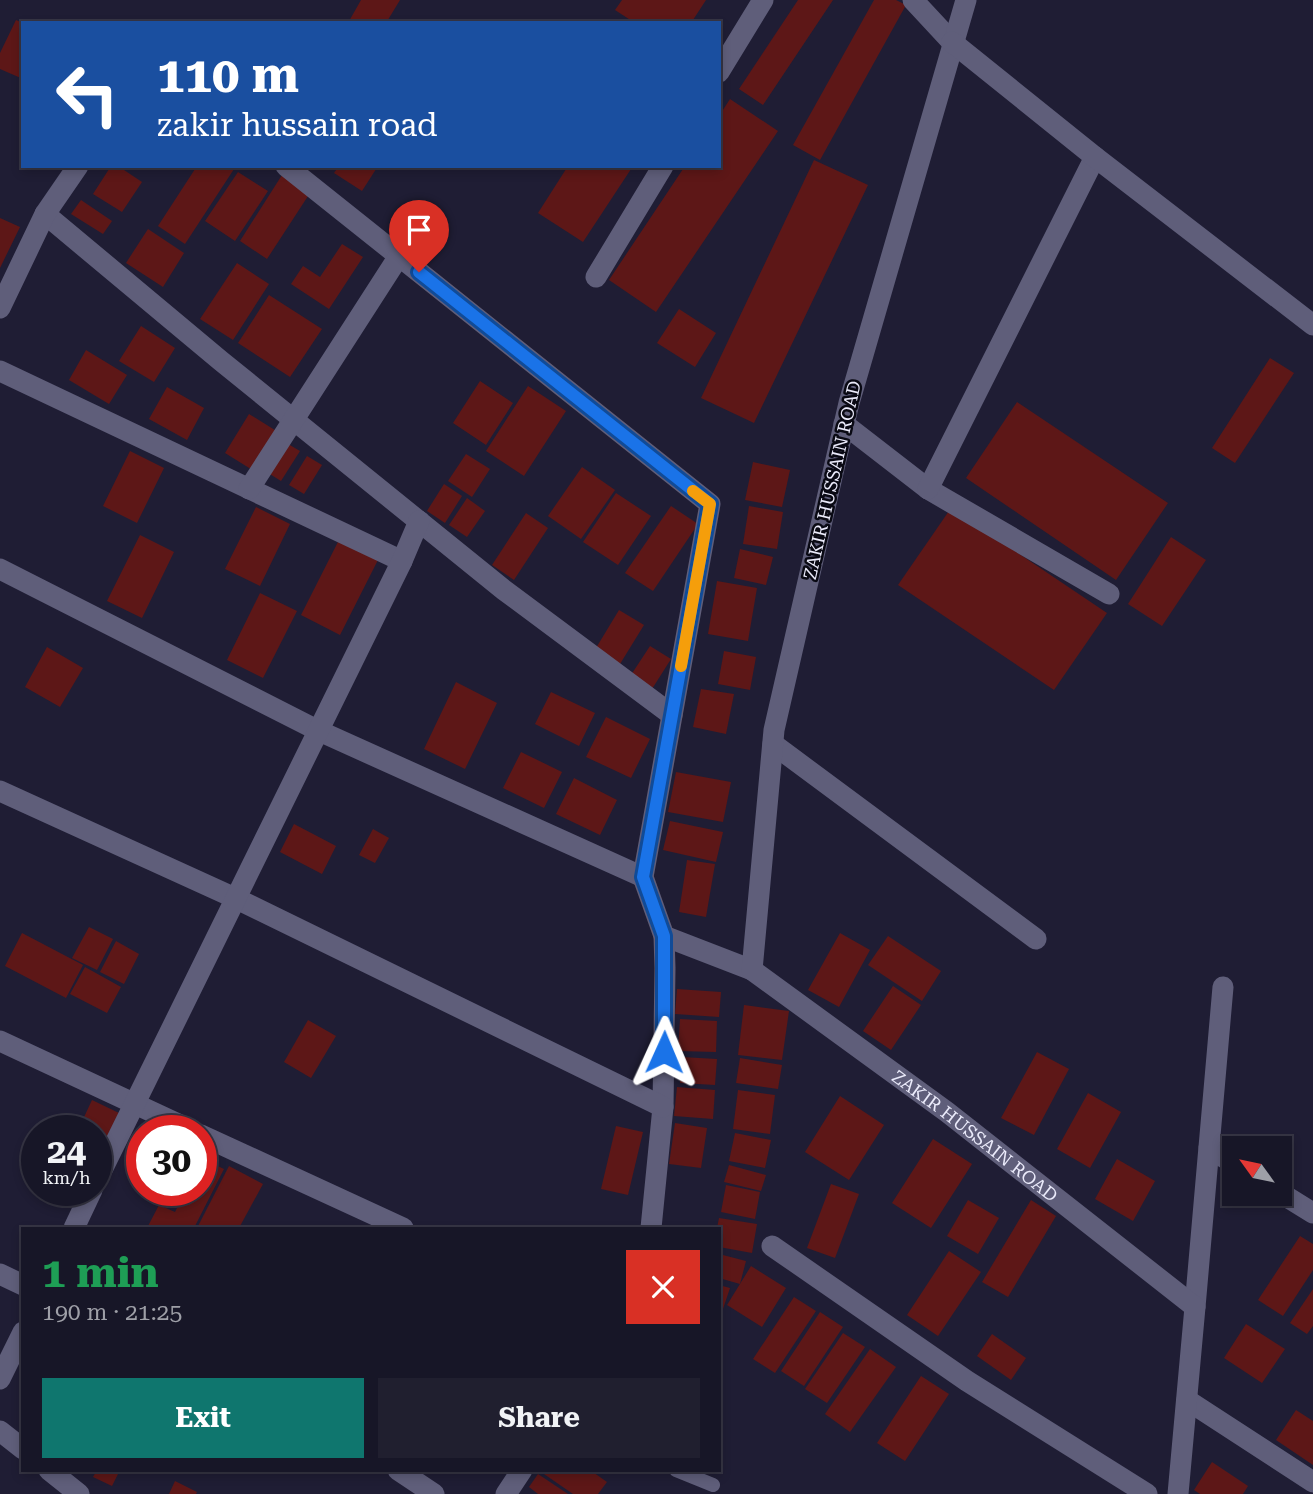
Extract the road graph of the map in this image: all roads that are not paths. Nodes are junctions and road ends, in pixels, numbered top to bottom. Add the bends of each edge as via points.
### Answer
1 (763, 0) edge
2 (913, 0) edge
3 (966, 0) edge
4 (952, 42) junction
5 (721, 69) edge
6 (1095, 158) junction
7 (77, 168) edge
8 (289, 168) edge
9 (662, 168) edge
10 (45, 215) junction
11 (399, 256) junction
12 (596, 277) dead end
13 (0, 308) edge
14 (1313, 325) edge
15 (0, 371) edge
16 (293, 420) junction
17 (844, 424) junction
18 (249, 489) junction
19 (928, 489) junction
20 (419, 521) junction
21 (402, 561) junction
22 (0, 569) edge
23 (1109, 594) dead end
24 (672, 715) junction
25 (317, 730) junction
26 (773, 744) junction
27 (0, 790) edge
28 (643, 877) junction
29 (235, 898) junction
30 (664, 936) junction
31 (1036, 939) dead end
32 (752, 970) junction
33 (1223, 987) dead end
34 (0, 1041) edge
35 (135, 1104) junction
36 (663, 1107) junction
37 (159, 1115) edge
38 (217, 1142) edge
39 (1209, 1148) junction
40 (112, 1150) edge
41 (1222, 1156) edge
42 (1292, 1200) edge
43 (84, 1206) edge
44 (1313, 1213) edge
45 (74, 1227) edge
46 (400, 1227) edge
47 (651, 1227) edge
48 (772, 1246) dead end
49 (0, 1274) edge
50 (21, 1284) edge
51 (1195, 1307) junction
52 (21, 1336) edge
53 (0, 1378) edge
54 (1186, 1400) junction
55 (0, 1431) edge
56 (21, 1447) edge
57 (52, 1472) edge
58 (401, 1472) edge
59 (521, 1472) edge
60 (681, 1472) edge
61 (1313, 1482) edge
62 (713, 1485) dead end
63 (79, 1494) edge
64 (434, 1494) edge
65 (506, 1494) edge
66 (1147, 1494) edge
67 (1178, 1494) edge

1 - 5 street
2 - 4 street
3 - 4 street, ZAKIR HUSSAIN ROAD
4 - 6 street
4 - 17 street, ZAKIR HUSSAIN ROAD
6 - 14 street
6 - 19 street
7 - 10 street
8 - 11 street
9 - 12 street
10 - 13 street
10 - 16 street
11 - 16 street
11 - 24 street via 710,504
15 - 18 street
16 - 18 street
16 - 20 street
17 - 19 street
17 - 26 street, ZAKIR HUSSAIN ROAD
18 - 21 street
19 - 23 street
20 - 21 street
20 - 24 street
21 - 25 street
22 - 25 street
24 - 28 street
25 - 28 street
25 - 29 street
26 - 31 street
26 - 32 street, ZAKIR HUSSAIN ROAD
27 - 29 street
28 - 30 street
29 - 35 street
29 - 36 street
30 - 32 street, ZAKIR HUSSAIN ROAD
30 - 36 street
32 - 51 street, ZAKIR HUSSAIN ROAD via 947,1112
33 - 39 street
34 - 35 street
35 - 37 street
35 - 40 street
36 - 47 street
38 - 46 street
39 - 41 street
39 - 51 street
42 - 44 street
43 - 45 street
48 - 66 street via 967,1381
49 - 50 street
51 - 54 street
52 - 53 street
54 - 61 street
54 - 67 street
55 - 56 street
57 - 63 street
58 - 64 street
59 - 65 street
60 - 62 lane

